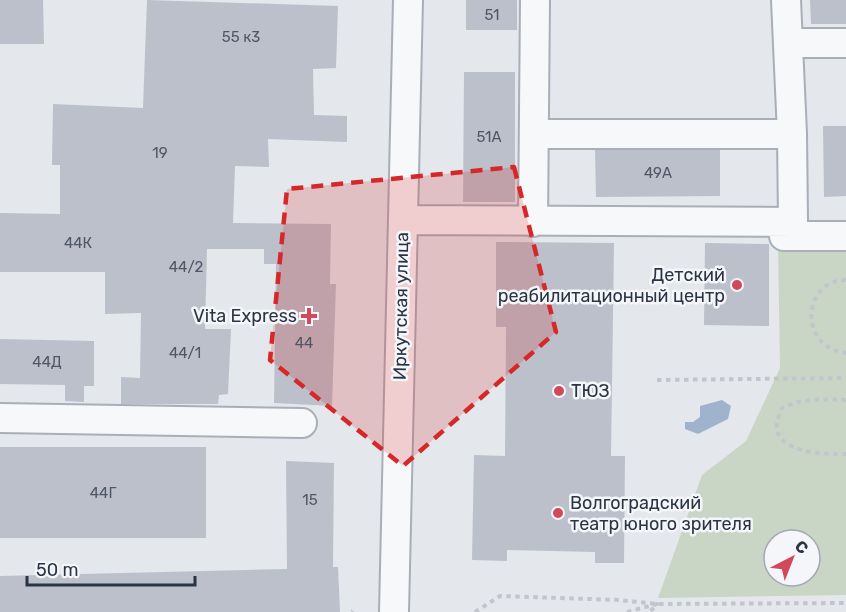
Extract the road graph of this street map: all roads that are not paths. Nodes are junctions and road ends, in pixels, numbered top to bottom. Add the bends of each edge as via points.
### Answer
1 (408, 0) edge
2 (535, 0) edge
3 (786, 0) edge
4 (788, 43) junction
5 (846, 44) edge
6 (535, 134) junction
7 (792, 134) junction
8 (403, 220) junction
9 (533, 222) junction
10 (793, 222) junction
11 (846, 236) edge
12 (0, 418) edge
13 (302, 423) dead end
14 (394, 612) edge

1 - 8 street, Иркутская улица
2 - 6 street
3 - 4 street
4 - 5 street
4 - 7 street
6 - 7 street
6 - 9 street
7 - 10 street
8 - 9 street
8 - 14 street, Иркутская улица
9 - 10 street
10 - 11 street via 783,236
12 - 13 street

